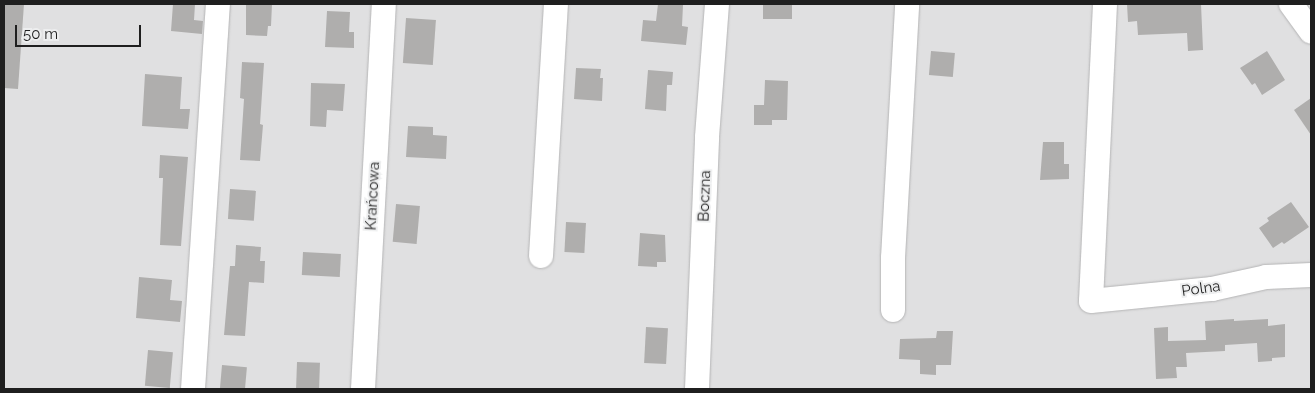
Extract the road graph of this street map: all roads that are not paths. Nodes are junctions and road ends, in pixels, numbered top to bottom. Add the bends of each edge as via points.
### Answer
1 (218, 4) edge
2 (384, 4) edge
3 (556, 4) edge
4 (718, 4) edge
5 (907, 4) edge
6 (1105, 4) edge
7 (1291, 4) edge
8 (1311, 32) edge
9 (541, 256) dead end
10 (1311, 275) edge
11 (893, 310) dead end
12 (193, 389) edge
13 (363, 389) edge
14 (697, 389) edge

1 - 12 street
2 - 13 street, Krańcowa
3 - 9 street
4 - 14 street, Boczna via 707,137
5 - 11 street
6 - 10 street, Polna via 1091,301 1212,289 1266,277
7 - 8 street

